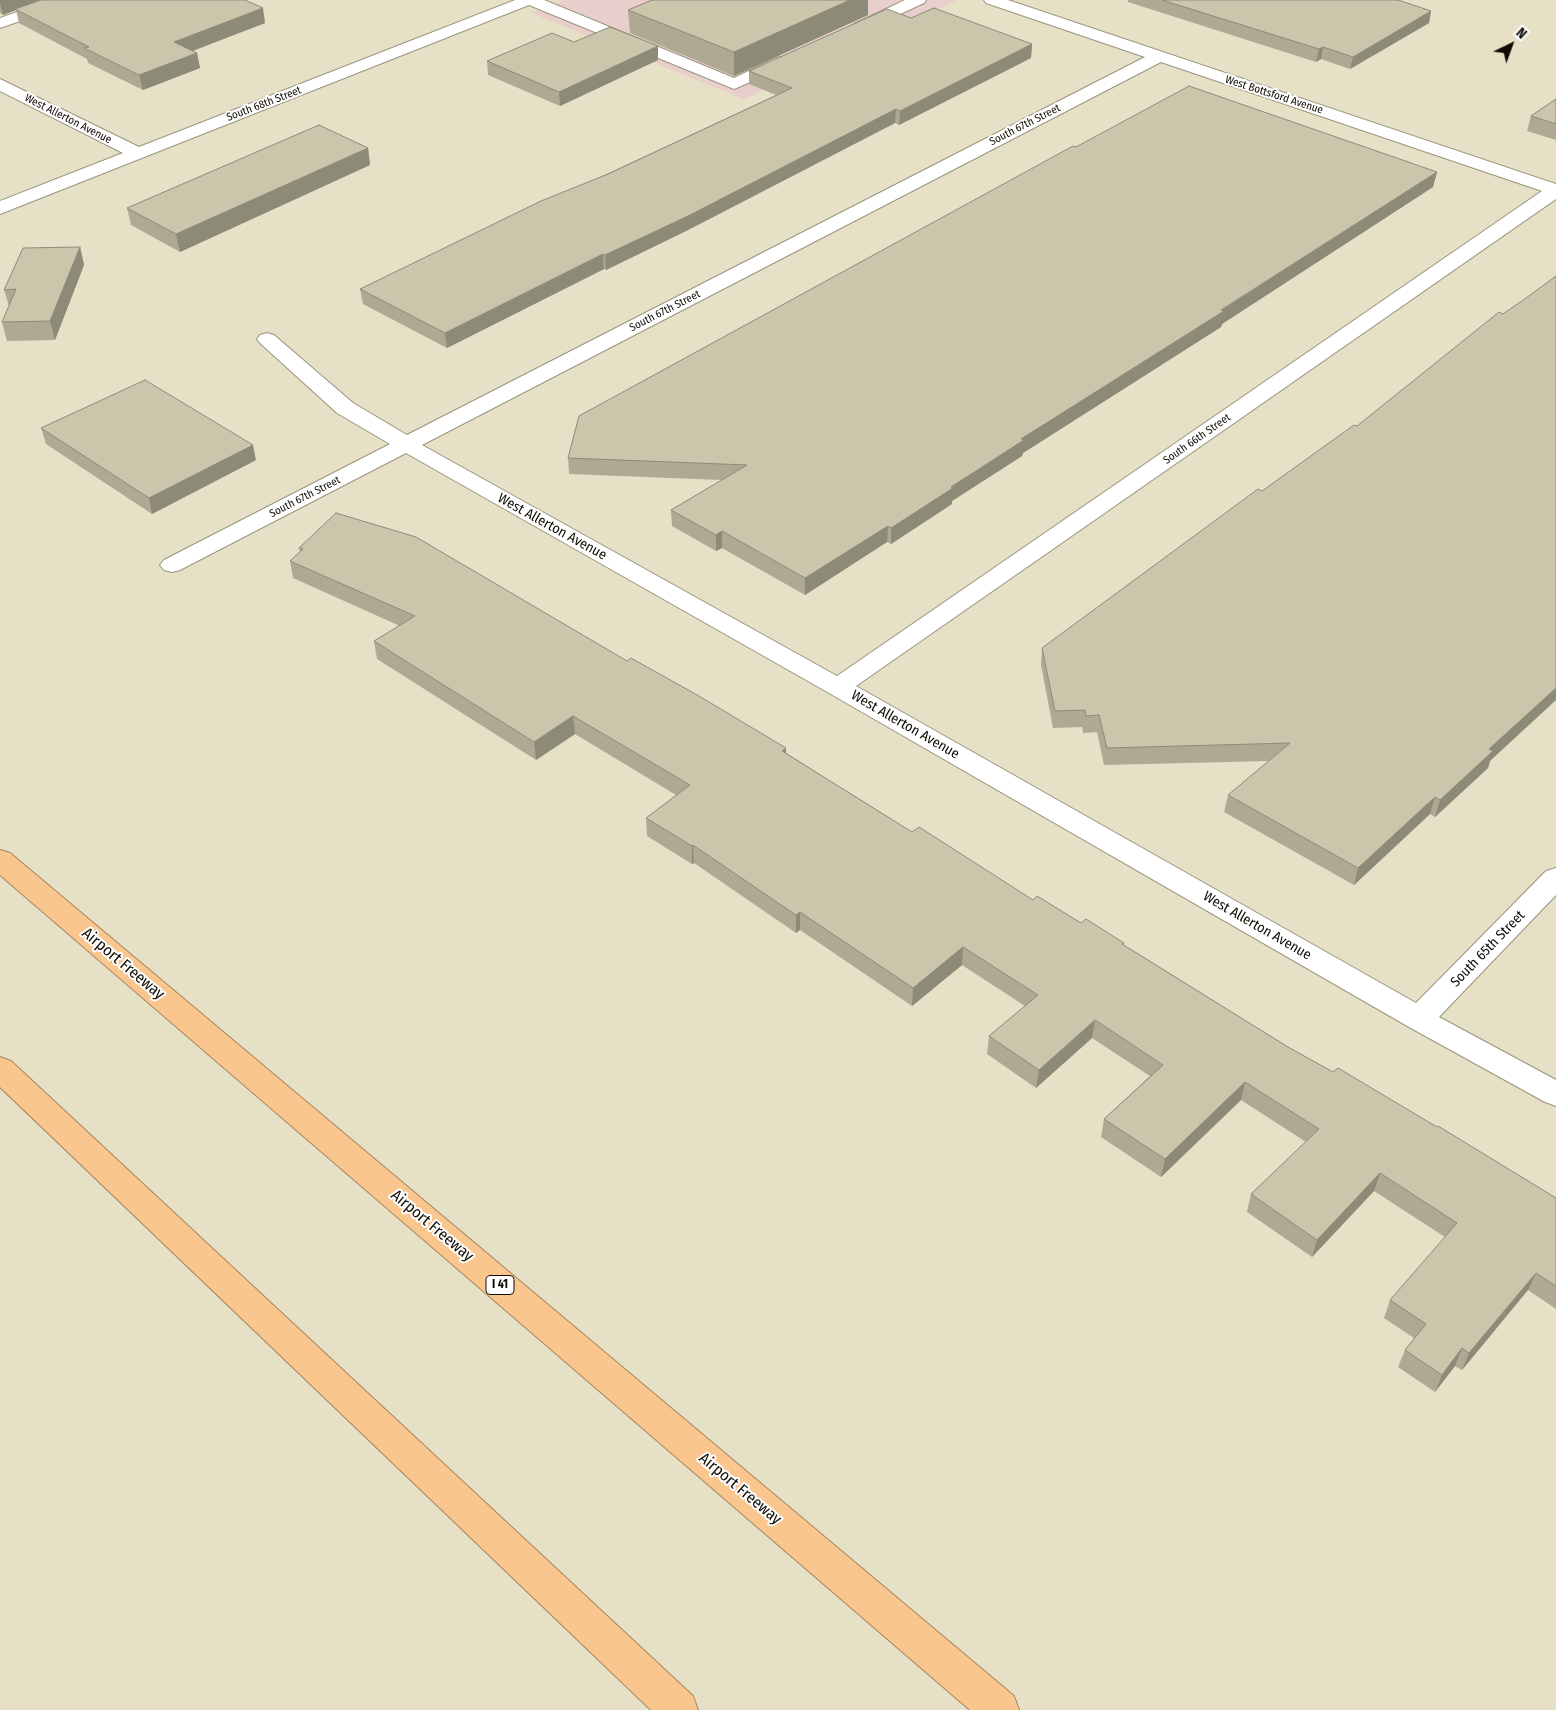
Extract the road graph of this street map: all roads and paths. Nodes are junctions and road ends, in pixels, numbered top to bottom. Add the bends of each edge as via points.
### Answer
1 (66, 0) edge
2 (529, 0) edge
3 (992, 0) edge
4 (912, 3) edge
5 (0, 23) edge
6 (843, 35) edge
7 (798, 55) edge
8 (1158, 56) junction
9 (0, 84) edge
10 (137, 153) junction
11 (1556, 190) edge
12 (0, 208) edge
13 (267, 339) dead end
14 (407, 445) junction
15 (172, 565) dead end
16 (838, 687) junction
17 (0, 860) edge
18 (1556, 878) edge
19 (1419, 1019) junction
20 (0, 1069) edge
21 (1556, 1094) edge
22 (679, 1710) edge
23 (1000, 1710) edge

1 - 5 street
2 - 7 street via 734,84
2 - 10 street, South 68th Street
3 - 8 street, West Bottsford Avenue
4 - 6 street
8 - 11 street, West Bottsford Avenue
8 - 14 street, South 67th Street
9 - 10 street, West Allerton Avenue
10 - 12 street, South 68th Street
11 - 16 street, South 66th Street
13 - 14 street, West Allerton Avenue via 346,408
14 - 15 street, South 67th Street
14 - 16 street, West Allerton Avenue
16 - 19 street, West Allerton Avenue
17 - 23 highway, Airport Freeway / I 41
18 - 19 street, South 65th Street
19 - 21 street, West Allerton Avenue
20 - 22 highway

